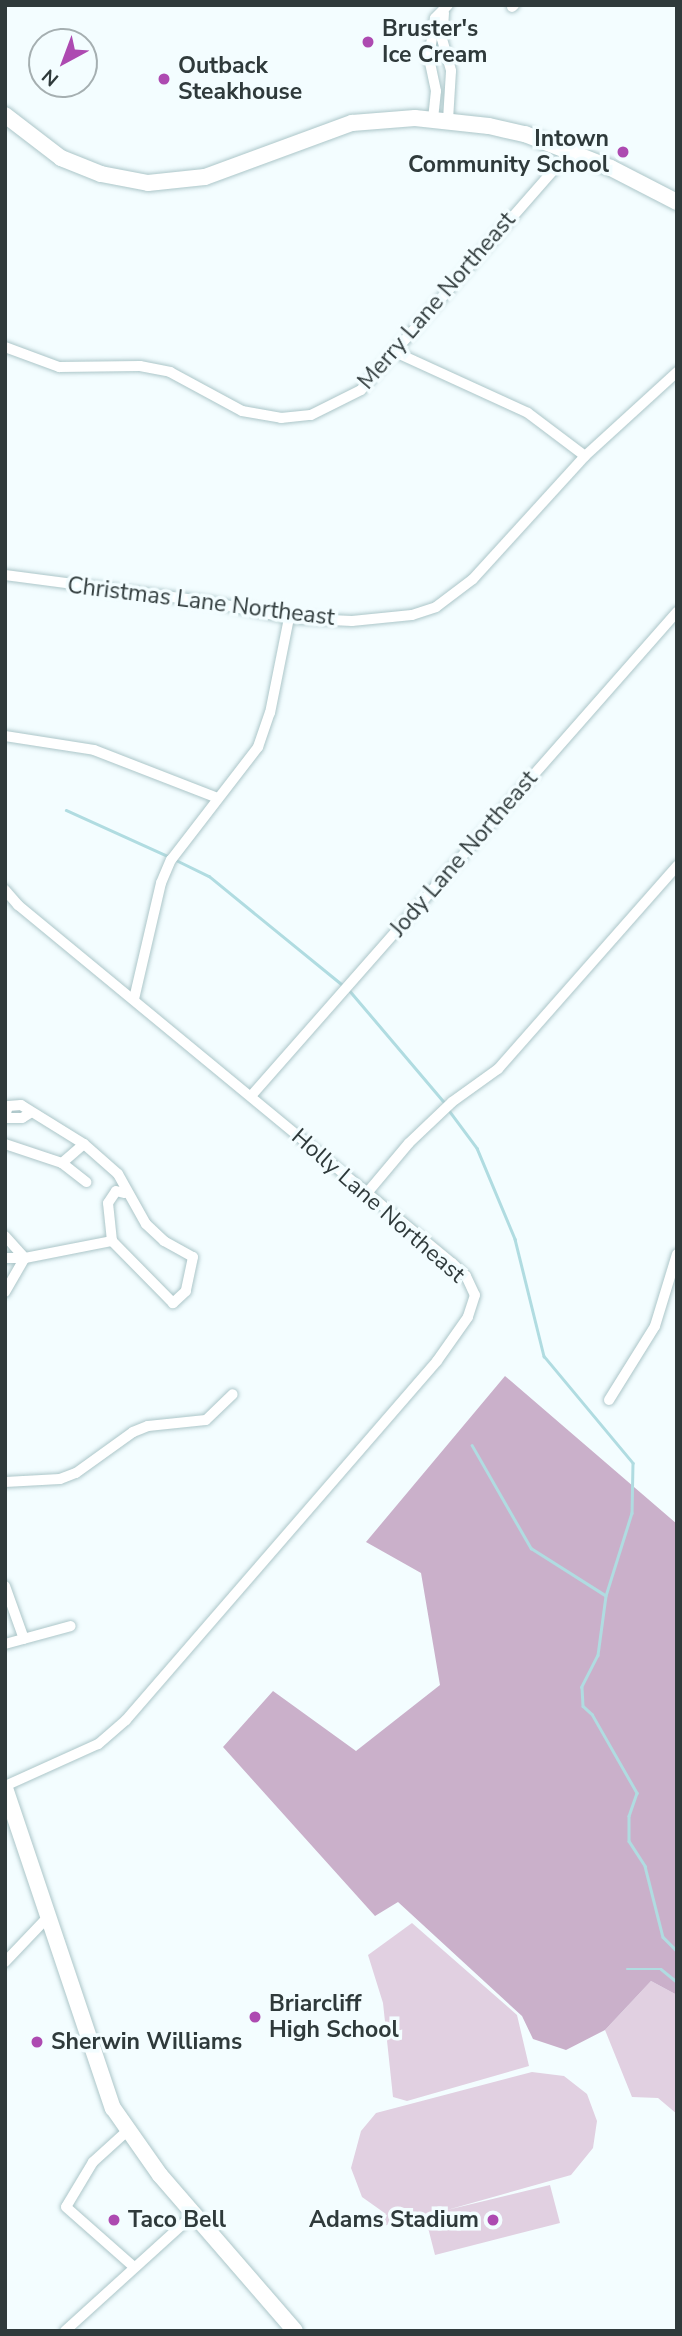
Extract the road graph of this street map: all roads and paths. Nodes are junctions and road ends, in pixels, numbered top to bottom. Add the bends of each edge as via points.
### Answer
1 (447, 6) edge
2 (5, 115) edge
3 (440, 120) junction
4 (569, 152) junction
5 (677, 202) edge
6 (5, 347) edge
7 (396, 352) junction
8 (677, 372) edge
9 (585, 456) junction
10 (5, 575) edge
11 (677, 612) edge
12 (289, 618) junction
13 (5, 736) edge
14 (218, 798) junction
15 (677, 866) edge
16 (5, 890) edge
17 (134, 999) junction
18 (251, 1096) junction
19 (5, 1117) edge
20 (5, 1144) edge
21 (84, 1144) junction
22 (62, 1163) junction
23 (86, 1182) dead end
24 (125, 1193) junction
25 (368, 1193) junction
26 (5, 1236) edge
27 (112, 1241) junction
28 (677, 1254) edge
29 (5, 1258) edge
30 (25, 1258) junction
31 (5, 1292) edge
32 (233, 1394) dead end
33 (609, 1400) dead end
34 (5, 1482) edge
35 (5, 1586) edge
36 (71, 1626) dead end
37 (24, 1639) junction
38 (5, 1644) edge
39 (5, 1787) edge
40 (46, 1919) junction
41 (5, 1962) edge
42 (126, 2132) junction
43 (193, 2215) junction
44 (134, 2267) junction
45 (65, 2331) edge
46 (295, 2331) edge

1 - 3 street via 442,26 451,71
1 - 3 street via 435,18 432,47
2 - 3 main road via 52,153 82,168 155,183 205,177 352,122
3 - 4 main road via 525,134
4 - 5 main road
4 - 7 street, Merry Lane Northeast
6 - 7 street, Merry Lane Northeast via 59,367 139,366 170,372 242,411 281,418 311,415 338,404 361,390
7 - 9 street via 528,413
8 - 9 street, Christmas Lane Northeast
9 - 12 street, Christmas Lane Northeast via 474,579 436,607 394,620
10 - 12 street, Christmas Lane Northeast
11 - 18 street, Jody Lane Northeast
12 - 14 street via 270,713 257,747
13 - 14 street via 94,750
14 - 17 street via 183,841 161,883
15 - 25 street via 498,1069 452,1102 409,1143
16 - 17 street, Holly Lane Northeast
17 - 18 street, Holly Lane Northeast
18 - 25 street, Holly Lane Northeast
19 - 21 street via 8,1106 21,1105
20 - 22 street
21 - 22 street
21 - 24 street via 118,1174
22 - 23 street
24 - 27 street via 116,1191 108,1203
24 - 27 street via 164,1241 193,1257 186,1291 173,1303 161,1296
25 - 39 street, Holly Lane Northeast via 466,1276 475,1295 468,1317 437,1361 126,1720 99,1744
26 - 30 street
27 - 30 street
28 - 33 street via 655,1326
29 - 30 street
30 - 31 street
32 - 34 street via 206,1420 133,1432 76,1473 60,1479
35 - 37 street
36 - 37 street
37 - 38 street
39 - 40 main road
40 - 41 street
40 - 42 main road via 113,2108
42 - 43 main road
42 - 44 street via 93,2162 66,2207
43 - 44 street
43 - 46 main road
44 - 45 street

